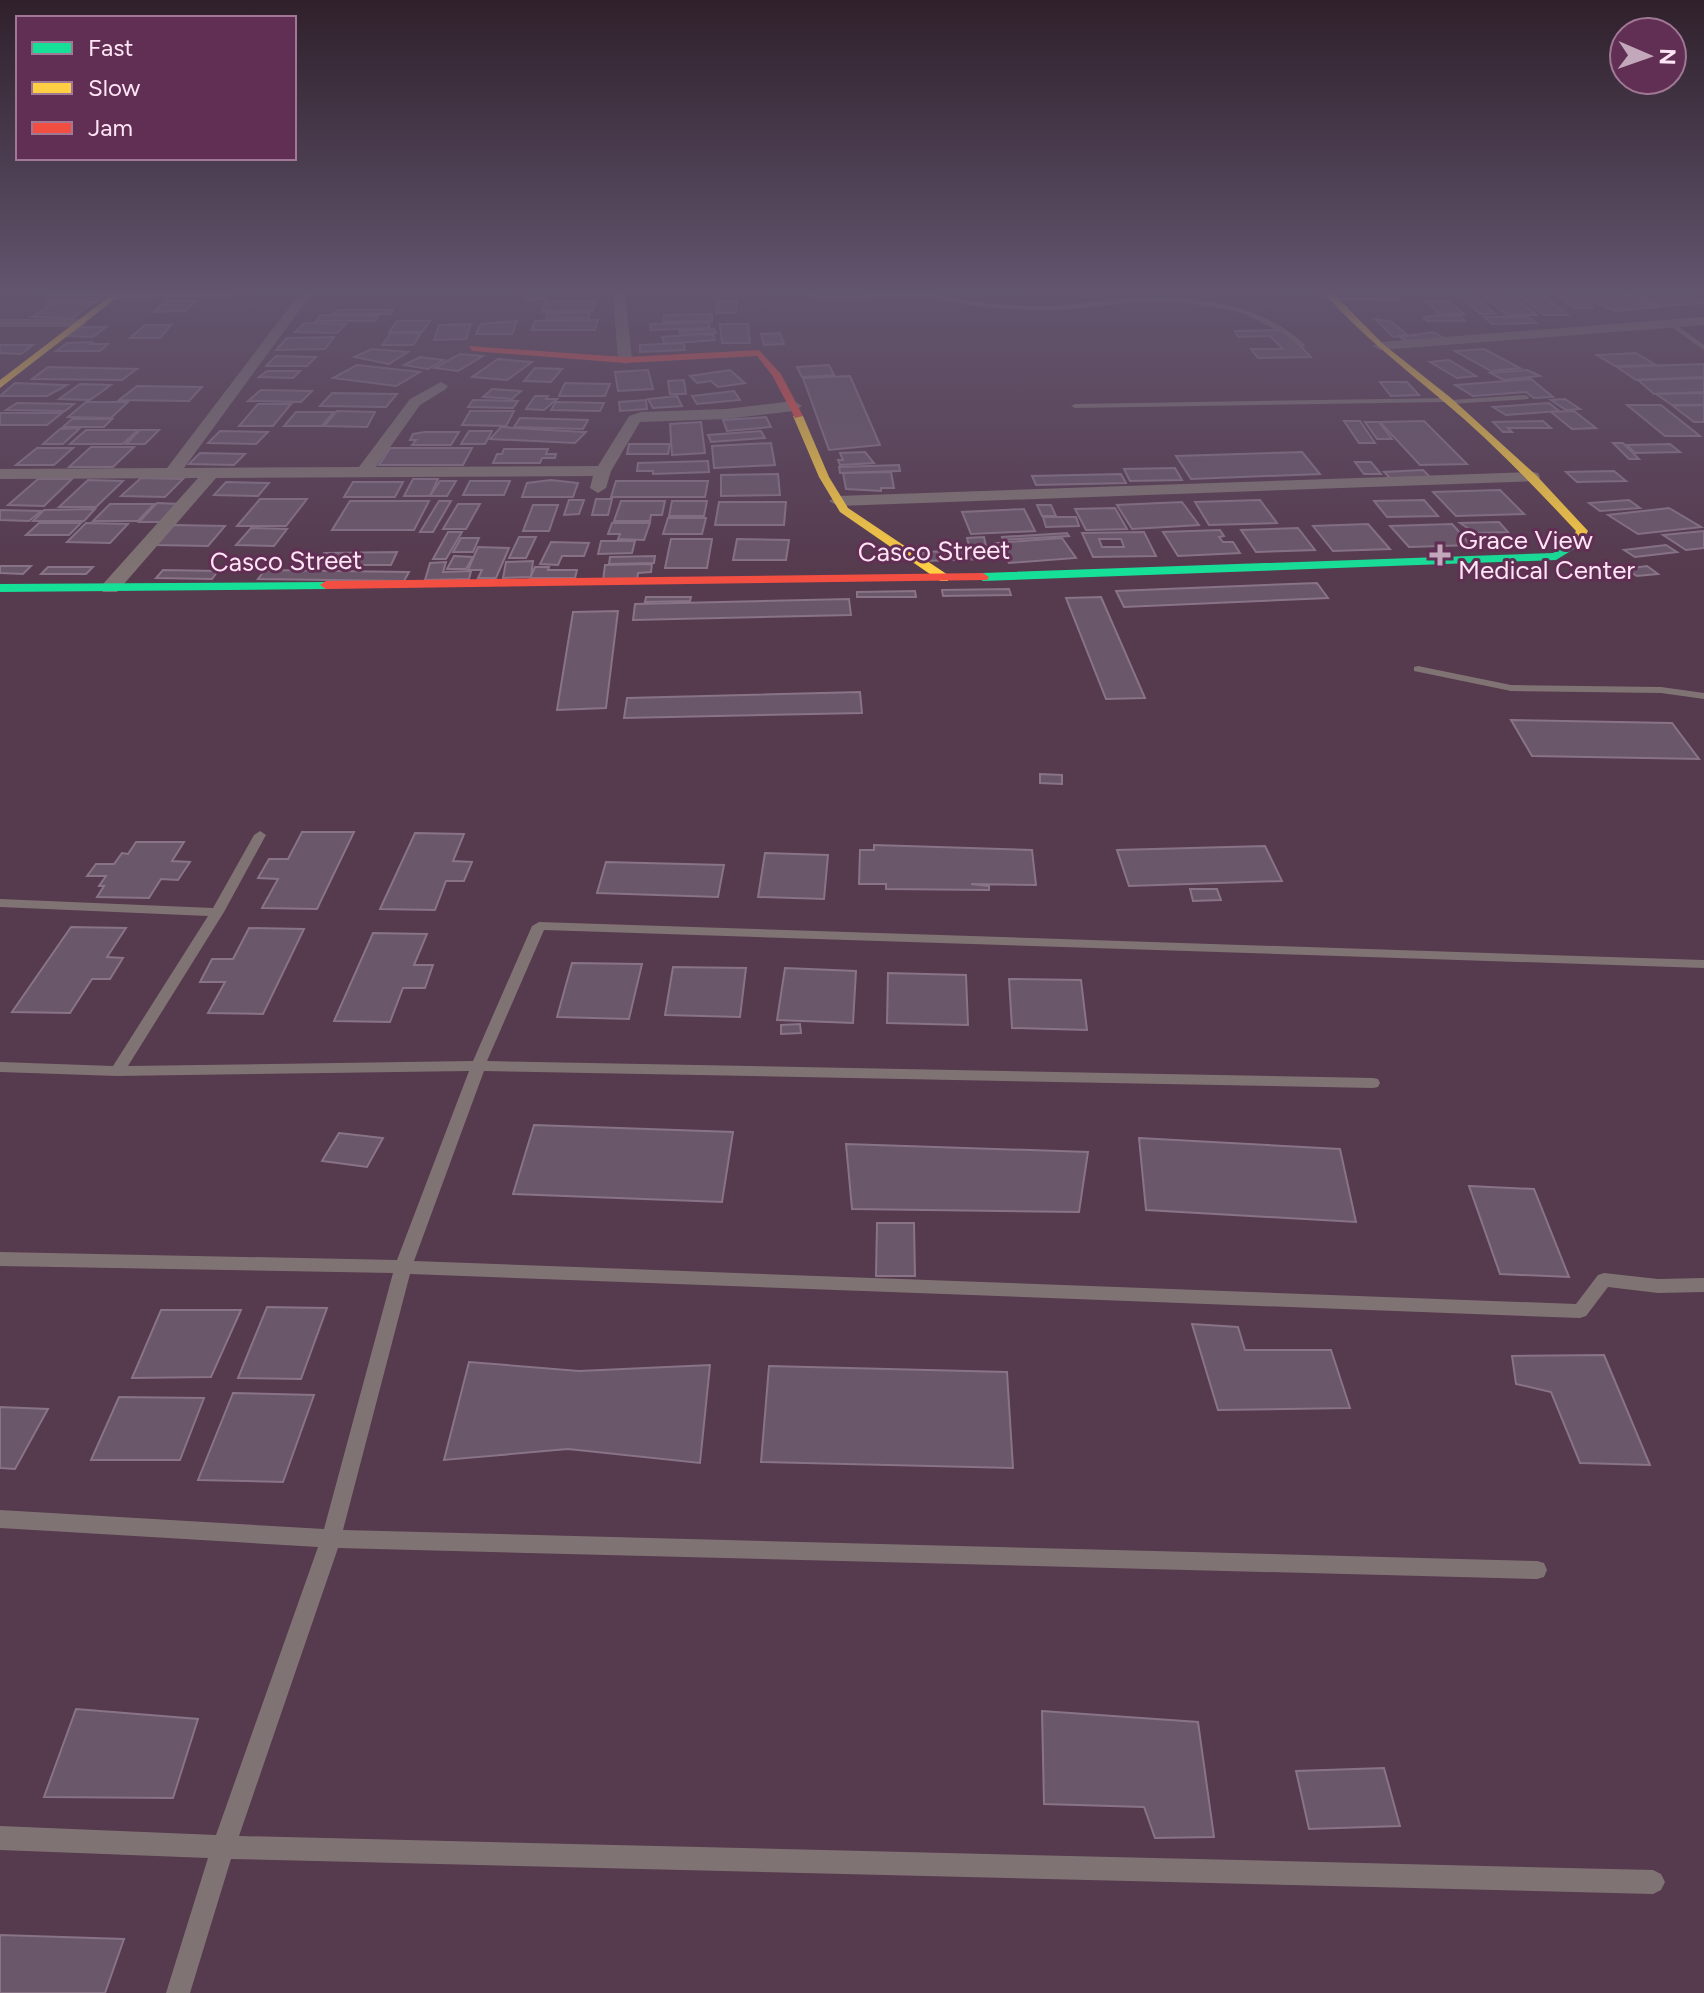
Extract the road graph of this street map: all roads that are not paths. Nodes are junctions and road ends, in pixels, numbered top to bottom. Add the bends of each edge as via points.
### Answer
1 (237, 386) edge
2 (441, 386) dead end
3 (783, 386) edge
4 (1430, 386) edge
5 (1525, 397) dead end
6 (1449, 401) junction
7 (794, 406) junction
8 (1075, 406) dead end
9 (213, 471) junction
10 (365, 471) junction
11 (603, 471) junction
12 (173, 472) junction
13 (0, 474) edge
14 (1532, 477) junction
15 (598, 490) dead end
16 (838, 501) junction
17 (944, 578) junction
18 (0, 588) edge
19 (110, 588) junction
20 (1418, 669) dead end
21 (1704, 696) edge
22 (260, 835) dead end
23 (0, 903) edge
24 (217, 912) junction
25 (1704, 964) edge
26 (478, 1066) junction
27 (0, 1067) edge
28 (117, 1071) junction
29 (1373, 1083) dead end
30 (0, 1259) edge
31 (403, 1267) junction
32 (1704, 1285) edge
33 (0, 1519) edge
34 (331, 1539) junction
35 (1537, 1570) dead end
36 (0, 1838) edge
37 (223, 1847) junction
38 (1653, 1882) dead end
39 (178, 1993) edge

1 - 12 street
2 - 10 street via 415,402
3 - 7 street
4 - 6 street, Casco Street
5 - 6 lane
6 - 8 lane
6 - 14 street, Casco Street
7 - 11 street via 634,419
7 - 16 street
9 - 10 street
9 - 12 street
9 - 19 street
10 - 11 street
11 - 15 street
12 - 13 street
14 - 16 street
14 - 17 street, Casco Street via 1582,531 1578,543 1556,556
16 - 17 street
17 - 19 street, Casco Street
18 - 19 street, Casco Street
20 - 21 lane via 1511,688 1661,690
22 - 24 lane
23 - 24 lane
24 - 28 lane
25 - 26 lane via 539,926
26 - 28 lane
26 - 29 lane
26 - 31 lane
27 - 28 lane
30 - 31 lane
31 - 32 lane via 1580,1311 1604,1280
31 - 34 lane
33 - 34 lane
34 - 35 lane
34 - 37 lane
36 - 37 lane
37 - 38 lane
37 - 39 lane

